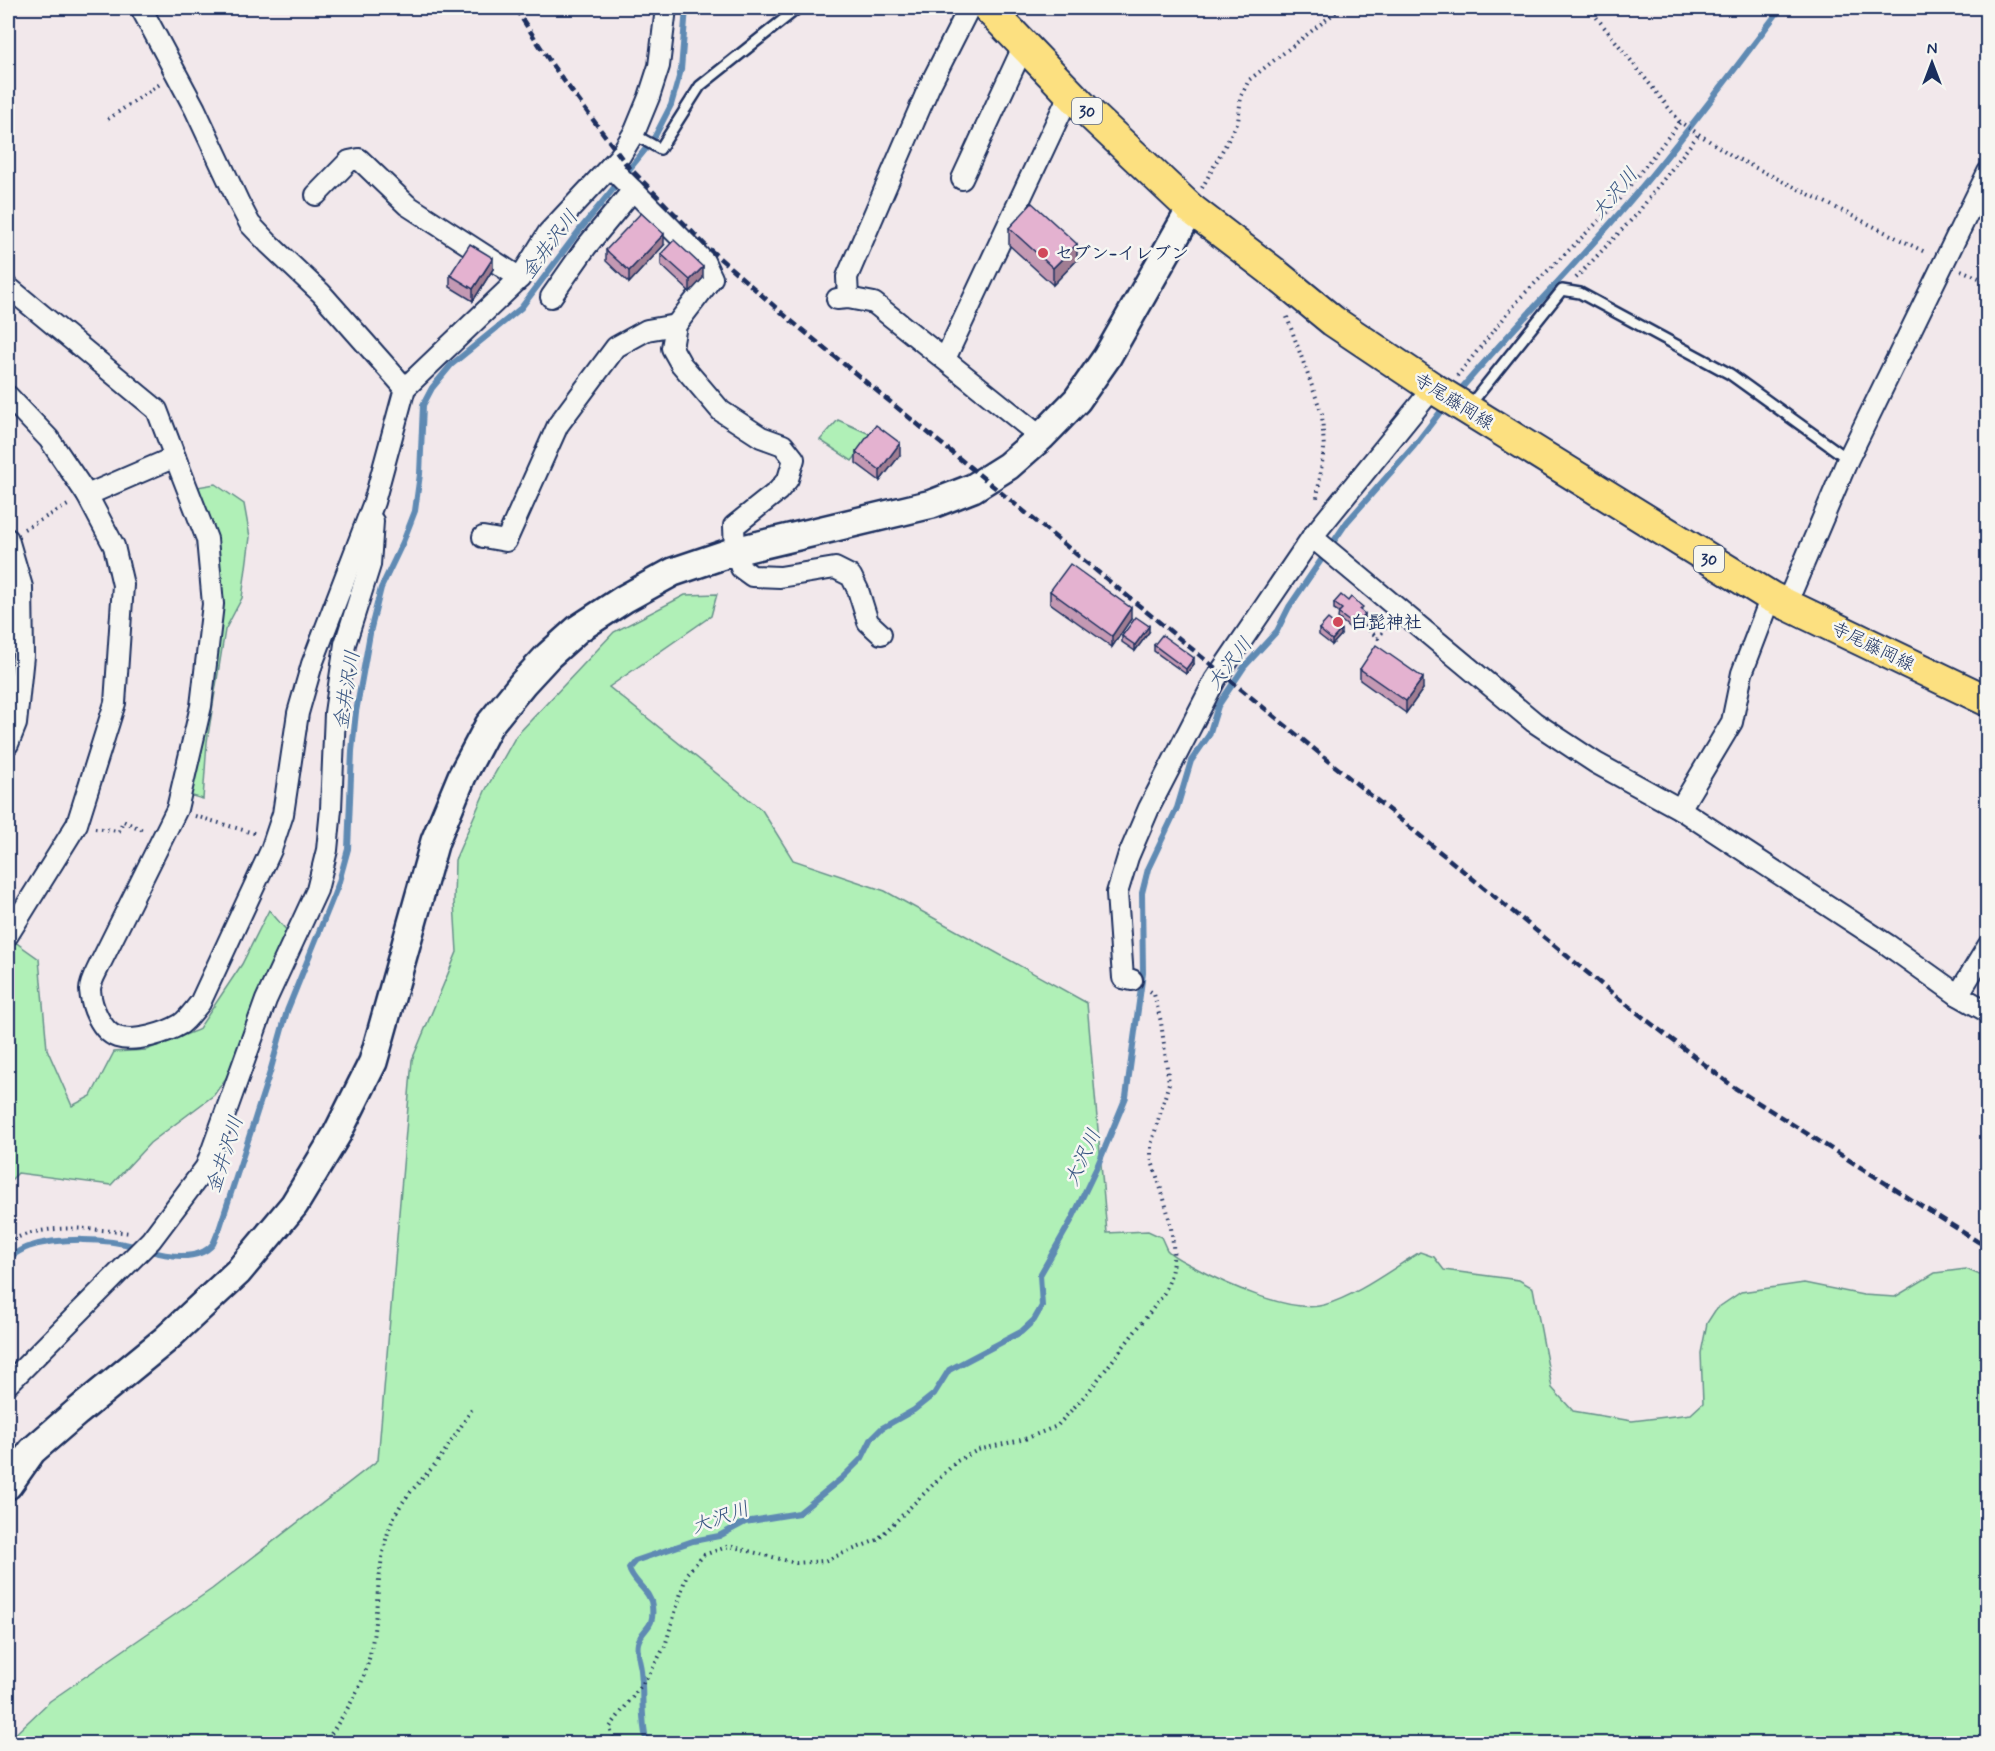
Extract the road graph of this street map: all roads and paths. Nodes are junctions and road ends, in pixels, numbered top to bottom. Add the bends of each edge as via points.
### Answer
1 (141, 8) edge
2 (666, 8) edge
3 (798, 8) edge
4 (969, 8) edge
5 (988, 8) edge
6 (1341, 8) edge
7 (1589, 8) edge
8 (1024, 45) junction
9 (176, 74) junction
10 (1070, 93) junction
11 (108, 119) dead end
12 (1680, 122) junction
13 (634, 135) junction
14 (1698, 135) junction
15 (1988, 172) edge
16 (621, 179) junction
17 (962, 179) dead end
18 (316, 195) dead end
19 (1191, 209) junction
20 (1945, 262) junction
21 (520, 278) junction
22 (1988, 282) edge
23 (8, 287) edge
24 (1562, 290) junction
25 (550, 297) dead end
26 (1286, 312) dead end
27 (676, 326) junction
28 (945, 359) junction
29 (405, 388) junction
30 (8, 396) edge
31 (1448, 397) junction
32 (1041, 438) junction
33 (175, 457) junction
34 (1848, 459) junction
35 (87, 495) junction
36 (374, 502) junction
37 (12, 536) edge
38 (483, 537) dead end
39 (1312, 537) junction
40 (735, 551) junction
41 (1779, 601) junction
42 (1399, 610) junction
43 (1364, 626) dead end
44 (881, 634) dead end
45 (1988, 701) edge
46 (8, 744) edge
47 (179, 798) junction
48 (1680, 809) junction
49 (77, 824) junction
50 (162, 838) junction
51 (275, 839) junction
52 (8, 935) edge
53 (1988, 946) edge
54 (1131, 980) dead end
55 (1150, 991) dead end
56 (1958, 995) junction
57 (1988, 1012) edge
58 (153, 1238) junction
59 (8, 1242) edge
60 (8, 1384) edge
61 (472, 1408) dead end
62 (8, 1485) edge
63 (325, 1743) edge
64 (614, 1743) edge

1 - 9 street
2 - 13 street via 659,66
3 - 13 lane via 700,86 660,149
4 - 28 street via 929,87 847,277 842,298 874,303
5 - 8 main road, 寺尾藤岡線 / 30
6 - 19 path via 1249,80 1241,96 1238,122
7 - 12 path
8 - 10 main road, 寺尾藤岡線 / 30
8 - 17 street
9 - 11 path
9 - 29 street via 250,224 321,293
10 - 19 main road, 寺尾藤岡線 / 30
10 - 28 street
12 - 14 path
12 - 31 path via 1612,208 1521,297
13 - 16 street via 620,156
14 - 20 path via 1734,157
14 - 24 path via 1636,214
15 - 20 street
16 - 21 street via 548,233
16 - 25 street via 586,247
16 - 27 street via 704,261 712,278
18 - 21 street via 349,161 359,159 407,206
19 - 31 main road, 寺尾藤岡線 / 30 via 1333,321
19 - 32 street via 1107,357 1077,400
20 - 22 path
20 - 34 street
21 - 29 street
23 - 33 street via 158,410
24 - 31 lane
24 - 34 lane via 1580,293 1730,374
26 - 39 path via 1322,414 1324,449
27 - 38 street via 647,330 616,347 558,425 506,542
27 - 40 street via 672,348 721,411 761,438 783,446 794,459 788,479 778,491 734,526
28 - 32 street
29 - 36 street
30 - 35 street via 49,439
31 - 39 street
31 - 41 main road, 寺尾藤岡線 / 30
32 - 40 street via 1008,466 973,488 932,504
33 - 35 street
33 - 47 street via 207,539 213,604 201,706
34 - 41 street
35 - 37 path
35 - 49 street via 114,546 123,585 115,703
36 - 51 street via 312,664 298,713 283,814
36 - 58 street via 370,566 345,644 336,701 327,850 316,890 266,1000 206,1167
37 - 46 street via 22,587 22,656 16,724
39 - 42 street
39 - 54 street via 1215,680 1128,857 1117,893 1123,978
40 - 44 street via 741,568 752,576 780,577 835,568 851,576 868,622
40 - 62 street via 673,572 578,629 548,656 489,725 435,841 374,1062 294,1205 238,1272 165,1340 32,1451
41 - 45 main road, 寺尾藤岡線 / 30
41 - 48 street via 1742,673 1732,722
42 - 43 path via 1378,638
42 - 48 street via 1534,722 1596,763
47 - 50 street
47 - 51 path via 189,801 188,814
48 - 56 street
49 - 50 path via 119,831 123,822
49 - 52 street
50 - 51 street via 90,988 101,1024 117,1037 158,1035 183,1023 200,1003
53 - 56 street
55 - 64 path via 1161,1022 1169,1083 1151,1145 1151,1158 1173,1237 1172,1271 1161,1298 1057,1426 1025,1439 978,1450 957,1461 877,1540 824,1561 796,1563 729,1546 704,1555 687,1573 665,1646 649,1675 610,1727
56 - 57 street
58 - 59 path via 83,1227 39,1232
58 - 60 street
61 - 63 path via 433,1467 408,1494 392,1524 377,1586 374,1633 362,1680

